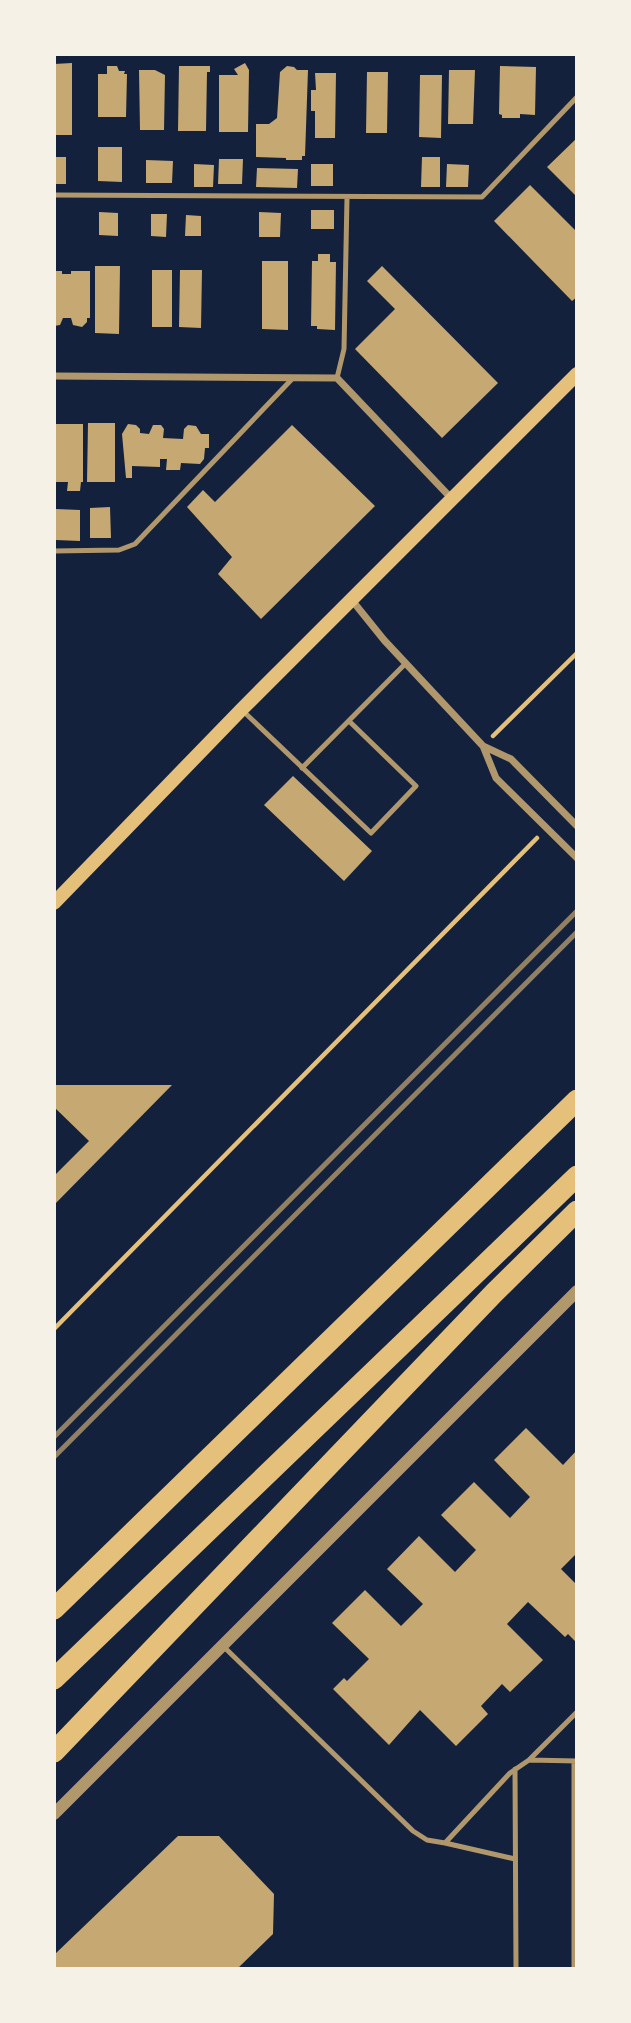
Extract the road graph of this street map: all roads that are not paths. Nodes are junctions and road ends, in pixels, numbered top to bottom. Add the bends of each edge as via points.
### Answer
1 (577, 97) edge
2 (54, 195) edge
3 (347, 198) junction
4 (577, 374) edge
5 (54, 376) edge
6 (293, 378) junction
7 (337, 378) junction
8 (452, 499) junction
9 (54, 551) edge
10 (351, 599) junction
11 (406, 663) junction
12 (242, 710) junction
13 (349, 721) junction
14 (483, 746) junction
15 (302, 768) junction
16 (577, 826) edge
17 (577, 858) edge
18 (54, 903) edge
19 (577, 1100) edge
20 (577, 1176) edge
21 (577, 1211) edge
22 (577, 1291) edge
23 (54, 1608) edge
24 (223, 1646) junction
25 (54, 1679) edge
26 (577, 1712) edge
27 (54, 1752) edge
28 (529, 1760) junction
29 (575, 1761) edge
30 (515, 1769) junction
31 (54, 1814) edge
32 (445, 1843) junction
33 (515, 1859) junction
34 (516, 1969) edge
35 (574, 1969) edge

1 - 3 lane via 482,197
2 - 3 lane
3 - 7 lane via 344,349
4 - 8 main road
5 - 6 street
6 - 7 street
6 - 9 lane via 135,544 118,550
7 - 8 street
8 - 10 main road
10 - 11 street
10 - 12 main road
11 - 13 lane
11 - 14 street
12 - 15 lane
12 - 18 main road
13 - 15 lane
13 - 15 lane via 416,786 371,833
14 - 16 street via 511,760
14 - 17 street via 496,778
19 - 23 highway
20 - 25 highway
21 - 27 highway
22 - 24 street
24 - 31 street
24 - 32 lane via 413,1831 427,1840
26 - 28 lane
28 - 29 lane
28 - 30 lane
29 - 35 lane
30 - 32 lane
30 - 33 lane
32 - 33 lane
33 - 34 lane

